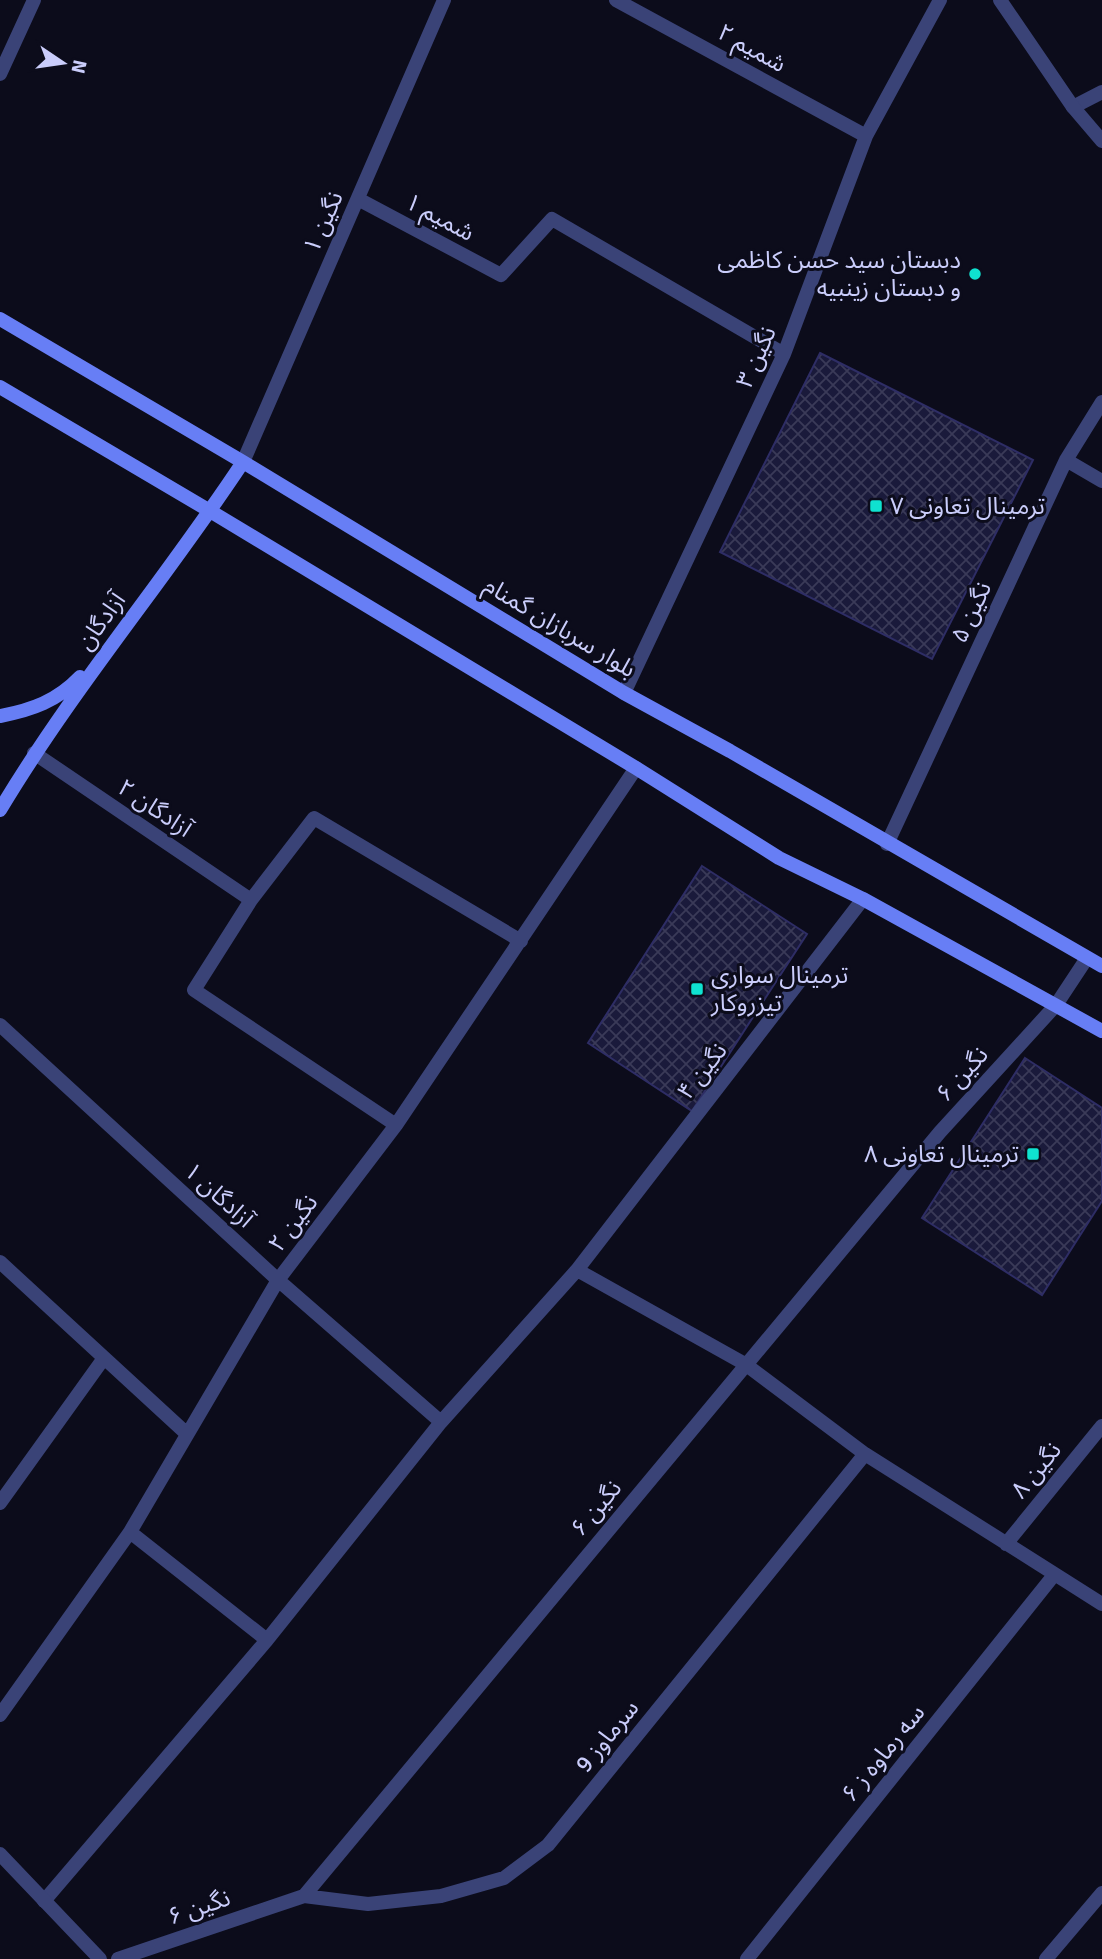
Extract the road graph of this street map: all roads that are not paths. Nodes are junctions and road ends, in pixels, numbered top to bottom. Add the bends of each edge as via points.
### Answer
1 (34, 0) edge
2 (444, 0) edge
3 (616, 0) edge
4 (940, 0) edge
5 (1000, 0) edge
6 (0, 74) edge
7 (1102, 92) edge
8 (1073, 107) junction
9 (866, 136) junction
10 (1102, 141) edge
11 (358, 199) junction
12 (0, 318) edge
13 (784, 354) junction
14 (0, 387) edge
15 (1102, 402) edge
16 (1066, 460) junction
17 (243, 462) junction
18 (1102, 481) edge
19 (211, 511) junction
20 (108, 649) junction
21 (624, 693) junction
22 (0, 716) edge
23 (34, 753) junction
24 (636, 768) junction
25 (0, 810) edge
26 (887, 844) junction
27 (863, 899) junction
28 (251, 900) junction
29 (521, 941) junction
30 (1087, 958) junction
31 (1102, 966) edge
32 (1056, 1005) junction
33 (0, 1025) edge
34 (1102, 1031) edge
35 (397, 1125) junction
36 (0, 1262) edge
37 (577, 1270) junction
38 (278, 1280) junction
39 (104, 1357) junction
40 (745, 1364) junction
41 (441, 1422) junction
42 (1102, 1426) edge
43 (187, 1434) junction
44 (865, 1454) junction
45 (0, 1503) edge
46 (130, 1532) junction
47 (1006, 1544) junction
48 (1054, 1575) junction
49 (1102, 1604) edge
50 (267, 1640) junction
51 (0, 1715) edge
52 (0, 1854) edge
53 (1102, 1893) edge
54 (304, 1896) junction
55 (44, 1900) junction
56 (100, 1959) edge
57 (118, 1959) edge
58 (747, 1959) edge
59 (1046, 1959) edge

1 - 6 street
2 - 11 street, نگین ۱
3 - 9 street, شمیم ۲
4 - 9 street, نگین ۳
5 - 8 street
7 - 8 street
8 - 10 street
9 - 13 street, نگین ۳
11 - 13 street, شمیم ۱ via 501,275 552,219
11 - 17 street, نگین ۱
12 - 17 main road, بلوار سربازان گمنام
13 - 21 street, نگین ۳
14 - 19 main road
15 - 16 street, نگین ۵
16 - 18 street
16 - 26 street, نگین ۵
17 - 19 main road, آزادگان
17 - 21 main road, بلوار سربازان گمنام
19 - 20 main road, آزادگان
19 - 24 main road
20 - 22 main road via 71,687 31,710
20 - 23 main road, آزادگان
21 - 26 main road, بلوار سربازان گمنام
23 - 25 main road, آزادگان
23 - 28 street, آزادگان ۲
24 - 27 main road via 779,858
24 - 29 street, نگین ۲
26 - 30 main road, بلوار سربازان گمنام
27 - 32 main road
27 - 37 street, نگین ۴
28 - 29 street via 314,818
28 - 35 street via 194,990
29 - 35 street, نگین ۲
30 - 31 main road, بلوار سربازان گمنام
30 - 32 street, نگین ۶
32 - 34 main road
32 - 40 street, نگین ۶ via 940,1132
33 - 38 street, آزادگان ۱
35 - 38 street, نگین ۲
36 - 39 street
37 - 40 street
37 - 41 street, نگین ۴
38 - 41 street, آزادگان ۱
38 - 43 street, نگین ۲
39 - 43 street
39 - 45 street
40 - 44 street
40 - 54 street, نگین ۶
41 - 50 street, نگین ۴
42 - 47 street, نگین ۸
43 - 46 street, نگین ۲
44 - 47 street
44 - 54 street, سرماوز 9 via 548,1845 503,1878 442,1896 368,1904
46 - 50 street
46 - 51 street, نگین ۲
47 - 48 street
48 - 49 street
48 - 58 street, سه رماوه ز ۶
50 - 55 street, نگین ۴
52 - 55 street
53 - 59 street
54 - 57 street, نگین ۶
55 - 56 street

